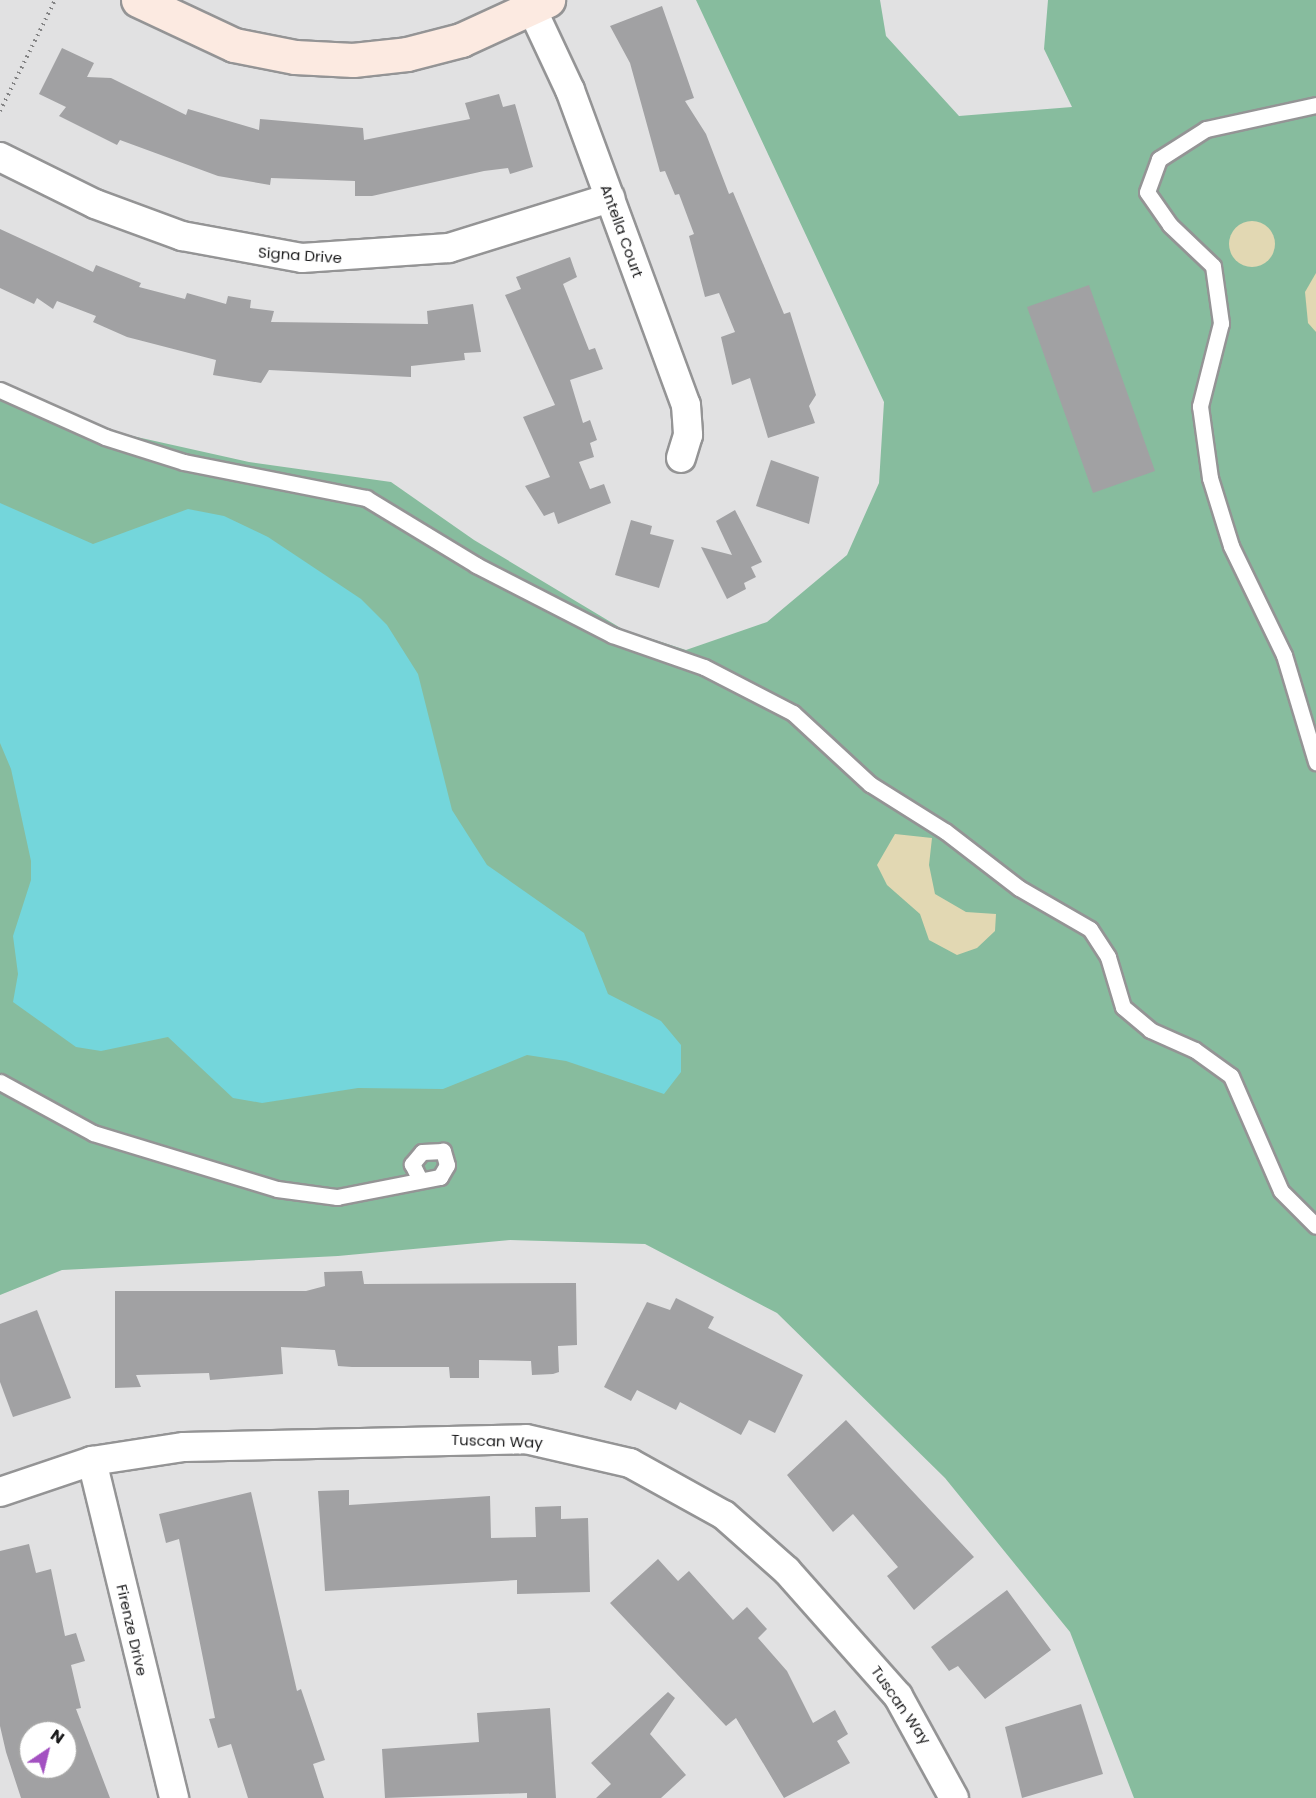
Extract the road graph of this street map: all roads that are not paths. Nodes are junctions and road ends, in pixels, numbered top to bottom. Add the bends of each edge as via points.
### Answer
1 (138, 0) edge
2 (540, 5) edge
3 (1316, 105) edge
4 (0, 157) edge
5 (610, 198) junction
6 (0, 390) edge
7 (681, 458) dead end
8 (1316, 762) edge
9 (0, 1082) edge
10 (420, 1180) dead end
11 (1316, 1226) edge
12 (92, 1461) junction
13 (0, 1492) edge
14 (174, 1798) edge
15 (954, 1798) edge

1 - 2 street via 234,45 295,57 353,60 453,42
2 - 5 street, Antella Court
3 - 8 lane via 1206,129 1159,159 1147,192 1170,225 1213,266 1221,323 1200,406 1210,478 1231,546 1284,655
4 - 5 street, Signa Drive via 164,230 302,258 449,248
5 - 7 street, Antella Court via 686,405 688,435
6 - 11 lane via 105,437 184,462 366,498 476,565 612,635 704,667 793,713 870,784 945,831 1019,888 1090,929 1108,957 1123,1007 1150,1030 1195,1050 1231,1076 1281,1191
9 - 10 lane via 93,1133 277,1188 337,1197
12 - 13 street, Tuscan Way
12 - 14 street, Firenze Drive
12 - 15 street, Tuscan Way via 184,1447 483,1438 579,1448 630,1463 724,1515 787,1570 898,1696

